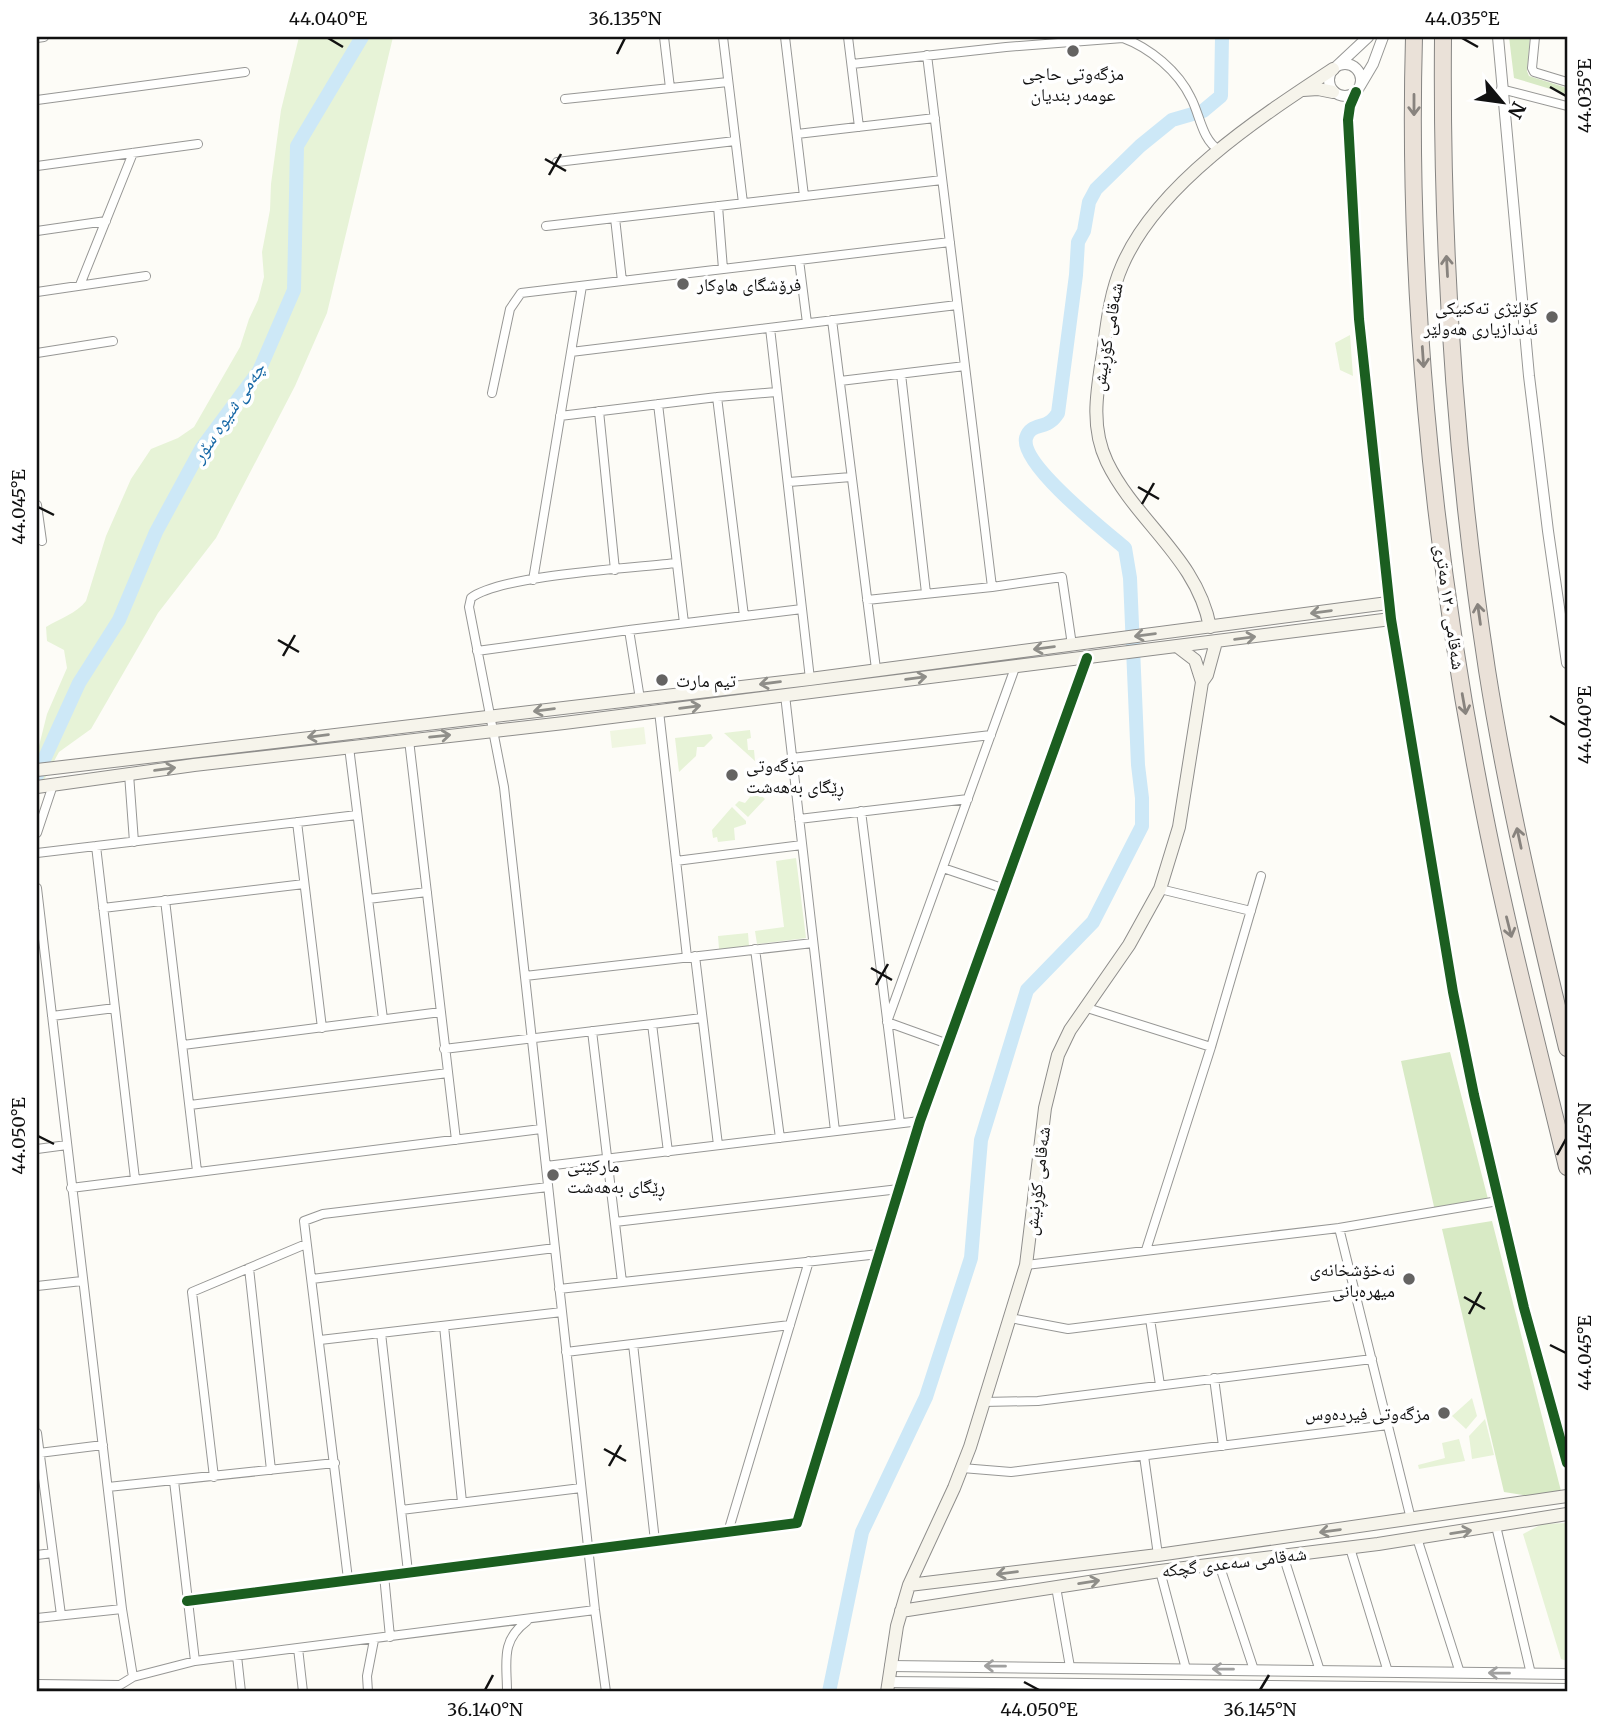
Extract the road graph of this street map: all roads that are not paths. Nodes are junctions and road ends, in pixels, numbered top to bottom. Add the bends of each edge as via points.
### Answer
1 (44, 37) edge
2 (664, 37) edge
3 (723, 37) edge
4 (785, 37) edge
5 (848, 37) edge
6 (1004, 37) edge
7 (1368, 37) edge
8 (1383, 37) edge
9 (1414, 37) edge
10 (1443, 37) edge
11 (1498, 37) edge
12 (1535, 37) edge
13 (37, 38) edge
14 (1072, 39) edge
15 (1006, 47) junction
16 (927, 55) junction
17 (852, 64) junction
18 (1335, 68) junction
19 (245, 72) dead end
20 (729, 82) junction
21 (1567, 82) edge
22 (670, 88) junction
23 (1501, 89) junction
24 (1357, 90) junction
25 (1300, 91) junction
26 (1335, 93) junction
27 (565, 99) dead end
28 (37, 100) edge
29 (1567, 106) edge
30 (935, 118) junction
31 (1348, 120) junction
32 (859, 127) junction
33 (797, 134) junction
34 (735, 141) junction
35 (198, 144) dead end
36 (1219, 150) junction
37 (133, 153) junction
38 (557, 162) dead end
39 (37, 166) edge
40 (942, 180) junction
41 (804, 196) junction
42 (743, 203) junction
43 (718, 206) junction
44 (615, 218) junction
45 (106, 220) junction
46 (546, 226) dead end
47 (37, 231) edge
48 (950, 242) junction
49 (799, 260) junction
50 (723, 269) junction
51 (146, 276) dead end
52 (622, 281) junction
53 (80, 285) junction
54 (582, 286) junction
55 (37, 292) edge
56 (957, 304) junction
57 (832, 320) junction
58 (807, 323) junction
59 (769, 328) junction
60 (113, 341) dead end
61 (571, 352) junction
62 (37, 353) edge
63 (965, 366) junction
64 (901, 374) junction
65 (839, 381) junction
66 (776, 392) junction
67 (492, 393) dead end
68 (717, 397) junction
69 (658, 404) junction
70 (599, 411) junction
71 (560, 416) junction
72 (851, 477) junction
73 (789, 482) junction
74 (37, 505) edge
75 (42, 541) dead end
76 (676, 563) junction
77 (615, 570) junction
78 (533, 580) junction
79 (992, 587) junction
80 (926, 593) junction
81 (867, 600) junction
82 (1388, 603) junction
83 (802, 609) junction
84 (744, 616) junction
85 (1391, 619) junction
86 (684, 623) junction
87 (1210, 627) junction
88 (629, 629) junction
89 (1093, 642) junction
90 (1216, 642) junction
91 (1072, 645) junction
92 (1177, 647) junction
93 (477, 651) junction
94 (1087, 658) junction
95 (1567, 663) edge
96 (1016, 665) junction
97 (876, 669) junction
98 (810, 678) junction
99 (1202, 682) junction
100 (785, 695) junction
101 (640, 699) junction
102 (659, 711) junction
103 (492, 716) junction
104 (494, 731) junction
105 (991, 735) junction
106 (409, 740) junction
107 (349, 747) junction
108 (792, 758) junction
109 (37, 770) edge
110 (129, 774) junction
111 (46, 786) edge
112 (968, 799) junction
113 (861, 811) junction
114 (357, 815) junction
115 (799, 819) junction
116 (297, 822) junction
117 (37, 833) edge
118 (134, 842) junction
119 (802, 845) junction
120 (96, 846) junction
121 (37, 853) edge
122 (676, 861) junction
123 (943, 868) junction
124 (1261, 876) dead end
125 (304, 884) junction
126 (37, 888) edge
127 (1160, 888) junction
128 (1004, 889) junction
129 (427, 892) junction
130 (368, 899) junction
131 (165, 900) junction
132 (103, 908) junction
133 (1251, 911) junction
134 (813, 943) junction
135 (755, 949) junction
136 (691, 957) junction
137 (524, 976) junction
138 (1084, 1007) junction
139 (115, 1008) junction
140 (441, 1012) junction
141 (52, 1016) junction
142 (702, 1018) junction
143 (383, 1019) junction
144 (887, 1022) junction
145 (652, 1024) junction
146 (322, 1028) junction
147 (592, 1031) junction
148 (531, 1038) junction
149 (948, 1044) junction
150 (183, 1045) junction
151 (1211, 1047) junction
152 (1567, 1048) edge
153 (444, 1049) junction
154 (448, 1073) junction
155 (190, 1105) junction
156 (920, 1121) junction
157 (900, 1124) junction
158 (541, 1129) junction
159 (835, 1131) junction
160 (779, 1138) junction
161 (456, 1140) junction
162 (67, 1145) junction
163 (718, 1146) junction
164 (37, 1149) edge
165 (668, 1152) junction
166 (607, 1159) junction
167 (546, 1166) junction
168 (1567, 1167) edge
169 (197, 1171) junction
170 (135, 1179) junction
171 (548, 1187) junction
172 (71, 1188) junction
173 (899, 1189) junction
174 (1498, 1201) junction
175 (615, 1222) junction
176 (1339, 1228) junction
177 (306, 1244) junction
178 (555, 1248) junction
179 (1146, 1250) junction
180 (879, 1254) junction
181 (809, 1261) junction
182 (1026, 1265) junction
183 (249, 1268) junction
184 (312, 1279) junction
185 (82, 1281) junction
186 (622, 1282) junction
187 (37, 1286) edge
188 (559, 1289) junction
189 (1356, 1293) junction
190 (562, 1312) junction
191 (1010, 1318) junction
192 (1150, 1319) junction
193 (790, 1325) junction
194 (444, 1326) junction
195 (381, 1333) junction
196 (320, 1340) junction
197 (633, 1344) junction
198 (566, 1352) junction
199 (1372, 1359) junction
200 (1214, 1378) junction
201 (1160, 1385) junction
202 (984, 1402) junction
203 (1388, 1425) junction
204 (37, 1433) edge
205 (103, 1445) junction
206 (1223, 1446) junction
207 (39, 1453) junction
208 (1144, 1456) junction
209 (335, 1463) junction
210 (1567, 1463) edge
211 (962, 1468) junction
212 (271, 1469) junction
213 (214, 1477) junction
214 (174, 1481) junction
215 (108, 1487) junction
216 (581, 1488) junction
217 (41, 1492) edge
218 (1567, 1496) edge
219 (462, 1502) junction
220 (401, 1510) junction
221 (1567, 1514) edge
222 (1411, 1519) junction
223 (1374, 1524) junction
224 (1496, 1526) junction
225 (728, 1532) junction
226 (1417, 1538) junction
227 (655, 1541) junction
228 (1378, 1544) junction
229 (1350, 1548) junction
230 (588, 1549) junction
231 (52, 1553) junction
232 (37, 1555) edge
233 (1158, 1555) junction
234 (1283, 1555) junction
235 (1219, 1564) junction
236 (1160, 1571) junction
237 (408, 1572) junction
238 (384, 1575) junction
239 (348, 1579) junction
240 (909, 1586) junction
241 (1056, 1587) junction
242 (187, 1601) junction
243 (122, 1609) junction
244 (595, 1610) junction
245 (901, 1611) junction
246 (61, 1615) junction
247 (37, 1618) edge
248 (529, 1619) junction
249 (390, 1637) junction
250 (374, 1640) junction
251 (298, 1648) junction
252 (237, 1656) junction
253 (195, 1661) junction
254 (909, 1665) junction
255 (890, 1666) junction
256 (1070, 1667) junction
257 (1186, 1669) junction
258 (1254, 1670) junction
259 (1320, 1671) junction
260 (1388, 1672) junction
261 (1460, 1672) junction
262 (1531, 1674) junction
263 (1567, 1674) edge
264 (133, 1677) junction
265 (909, 1681) junction
266 (37, 1684) edge
267 (888, 1687) edge
268 (1139, 1688) edge
269 (1209, 1688) edge
270 (1271, 1689) edge
271 (1337, 1689) edge
272 (1567, 1689) edge
273 (241, 1692) edge
274 (303, 1692) edge
275 (368, 1692) edge
276 (507, 1692) edge
277 (607, 1692) edge

1 - 13 street
2 - 22 street
3 - 20 street
4 - 33 street
5 - 17 street
6 - 15 street
7 - 18 street
8 - 24 street
9 -> 168 highway, شەقامی ١٢٠ مەتری via 1422,337 1441,547 1478,781
152 -> 10 highway, شەقامی ١٢٠ مەتری via 1517,830 1475,588 1450,331
11 - 23 street
12 - 21 street via 1534,72
14 - 15 street
14 - 36 street via 1115,38 1140,44 1191,97 1210,145
15 - 16 street
16 - 17 street
16 - 30 street
17 - 32 street
18 - 24 street via 1347,64 1356,69 1361,78
18 - 25 main road, شەقامی کۆڕنیش
18 - 26 street via 1329,81
19 - 28 street
20 - 22 street
20 - 34 street
22 - 27 street
23 - 29 street
23 - 95 street via 1532,401
24 - 26 street via 1347,96
24 - 31 street
25 - 26 main road
25 - 36 main road, شەقامی کۆڕنیش
26 - 31 street
30 - 32 street
30 - 40 street
31 - 82 street via 1359,320
32 - 33 street
33 - 41 street
34 - 38 street
34 - 42 street
35 - 37 street
36 - 87 main road, شەقامی کۆڕنیش via 1171,196 1122,265 1111,302 1096,402 1098,433 1107,462 1187,569
37 - 39 street
37 - 45 street
40 - 41 street
40 - 48 street
41 - 42 street
42 - 43 street
43 - 44 street
43 - 50 street
44 - 46 street
44 - 52 street
45 - 47 street
45 - 53 street
48 - 49 street
48 - 56 street
49 - 50 street
49 - 58 street
50 - 52 street
51 - 53 street
52 - 54 street
53 - 55 street
54 - 61 street
54 - 67 street via 521,293 515,300
56 - 57 street
56 - 63 street
57 - 58 street
57 - 65 street
58 - 59 street
59 - 61 street
59 - 66 street
60 - 62 street
61 - 71 street
63 - 64 street
63 - 79 street
64 - 65 street
64 - 80 street
65 - 72 street
66 - 68 street
66 - 73 street
68 - 69 street
68 - 84 street
69 - 70 street
69 - 76 street
70 - 71 street
70 - 77 street
71 - 78 street
72 - 73 street
72 - 81 street
73 - 83 street
74 - 75 street
76 - 77 street
76 - 86 street
77 - 78 street
78 - 93 street via 479,592 471,598
79 - 80 street
79 - 91 street via 1062,577
80 - 81 street
81 - 97 street
82 - 85 street
82 -> 87 main road
83 - 84 street
83 - 98 street
84 - 86 street
90 -> 85 main road
85 - 174 street via 1453,992
86 - 88 street
87 -> 89 main road
88 - 93 street
88 - 101 street
89 - 91 main road
89 - 94 main road
90 - 92 main road
90 - 99 main road, شەقامی کۆڕنیش
91 -> 97 main road
92 - 94 main road
92 - 99 main road via 1195,660
93 - 103 street
94 - 96 main road
94 - 128 street
100 -> 96 main road
96 - 105 street
97 - 98 main road
98 -> 101 main road
99 - 127 main road, شەقامی کۆڕنیش via 1180,827
102 -> 100 main road
100 - 108 street
101 -> 103 main road
102 - 104 main road
102 - 122 street
103 - 104 street
103 -> 109 main road
106 -> 104 main road
104 - 137 street
105 - 108 street
105 - 112 street
106 - 107 main road
106 - 129 street
110 -> 107 main road
107 - 114 street
108 - 115 street
110 - 111 main road
110 - 118 street
111 - 117 street
112 - 113 street
112 - 123 street
113 - 115 street
113 - 144 street
114 - 116 street
114 - 130 street
115 - 119 street
116 - 118 street
116 - 125 street
118 - 120 street
119 - 122 street
119 - 134 street
120 - 121 street
120 - 132 street
122 - 136 street
123 - 128 street
123 - 144 street
124 - 133 street
125 - 131 street
125 - 146 street
126 - 141 street
127 - 133 street
127 - 138 main road, شەقامی کۆڕنیش via 1129,945
128 - 149 street
129 - 130 street
129 - 140 street
130 - 143 street
131 - 132 street
131 - 150 street
132 - 139 street
133 - 151 street
134 - 135 street
134 - 159 street
135 - 136 street
135 - 160 street
136 - 137 street
136 - 142 street
137 - 148 street
138 - 151 street
138 - 182 main road, شەقامی کۆڕنیش via 1058,1055 1050,1081
139 - 141 street
139 - 170 street
140 - 143 street
140 - 153 street
141 - 162 street
142 - 145 street
142 - 163 street
143 - 146 street
144 - 149 street
144 - 157 street
145 - 147 street
145 - 165 street
146 - 150 street
147 - 148 street
147 - 166 street
148 - 153 street
148 - 158 street
149 - 156 street
150 - 155 street
151 - 179 street
153 - 154 street
154 - 155 street
154 - 161 street
155 - 169 street
156 - 157 street
156 - 173 street
157 - 159 street
158 - 161 street
158 - 167 street
159 - 160 street
160 - 163 street
161 - 169 street
162 - 164 street
162 - 172 street
163 - 165 street
165 - 166 street
166 - 167 street
166 - 175 street
167 - 171 street
169 - 170 street
170 - 172 street
171 - 177 street via 323,1214 303,1221
171 - 178 street
172 - 185 street
173 - 175 street
173 - 180 street
174 - 176 street
174 - 210 street
175 - 186 street
176 - 179 street
176 - 189 street
177 - 183 street
177 - 184 street
178 - 184 street
178 - 188 street
179 - 182 street
180 - 181 street
180 - 225 street via 797,1523
181 - 186 street
181 - 193 street
182 - 191 main road, شەقامی کۆڕنیش
183 - 212 street
183 - 213 street via 192,1292
184 - 196 street
185 - 187 street
185 - 205 street
186 - 188 street
188 - 190 street
189 - 192 street
189 - 199 street
190 - 194 street
190 - 198 street
191 - 192 street via 1068,1329
191 - 202 main road, شەقامی کۆڕنیش
192 - 201 street
193 - 197 street
193 - 225 street
194 - 195 street
194 - 219 street
195 - 196 street
195 - 220 street
196 - 209 street
197 - 198 street
197 - 227 street
198 - 216 street
199 - 200 street
199 - 203 street
200 - 201 street
200 - 206 street
201 - 202 street via 1038,1401
202 - 211 main road, شەقامی کۆڕنیش
203 - 206 street
203 - 222 street
204 - 207 street
205 - 207 street
205 - 215 street
206 - 208 street
207 - 217 street
208 - 211 street via 1011,1472
208 - 233 street
209 - 212 street
209 - 239 street
211 - 240 main road, شەقامی کۆڕنیش
212 - 213 street
213 - 214 street
214 - 215 street
214 - 242 street
215 - 243 street
216 - 219 street
216 - 230 street
217 - 231 street
218 - 222 main road, شەقامی سەعدی گچکە
219 - 220 street
220 - 237 street
221 - 224 main road, شەقامی سەعدی گچکە
222 - 223 main road, شەقامی سەعدی گچکە
223 - 228 main road
223 -> 233 main road, شەقامی سەعدی گچکە
226 -> 224 main road, شەقامی سەعدی گچکە
224 - 262 street
225 - 227 street
226 - 228 main road, شەقامی سەعدی گچکە
226 - 261 street
227 - 230 street
228 - 229 main road, شەقامی سەعدی گچکە
229 - 234 main road, شەقامی سەعدی گچکە
229 - 260 street
230 - 237 street
230 - 244 street
231 - 232 street
231 - 246 street
233 -> 240 main road, شەقامی سەعدی گچکە
234 - 235 main road, شەقامی سەعدی گچکە
234 - 259 street
235 - 236 main road, شەقامی سەعدی گچکە
235 - 258 street
241 -> 236 main road, شەقامی سەعدی گچکە
236 - 257 street
237 - 238 street
238 - 239 street
238 - 249 street
239 - 242 street
240 - 245 main road, شەقامی کۆڕنیش
241 - 245 main road, شەقامی سەعدی گچکە
241 - 256 street
242 - 253 street
243 - 246 street
243 - 264 street
244 - 248 street
244 - 277 street
245 - 255 main road, شەقامی کۆڕنیش
246 - 247 street
248 - 249 street
248 - 276 street via 514,1630 507,1647
249 - 250 street
250 - 251 street
250 - 275 street
251 - 252 street
251 - 274 street
252 - 253 street
252 - 273 street
253 - 264 street
254 - 255 street
256 -> 254 street
254 - 265 street via 905,1673
255 - 267 main road, شەقامی کۆڕنیش
256 - 257 street
258 -> 257 street
258 - 259 street
259 - 260 street
260 - 261 street
262 -> 261 street
262 - 263 street
264 - 266 street via 120,1685
265 - 267 street
265 - 268 street
268 - 269 street
269 - 270 street
270 - 271 street
271 - 272 street

